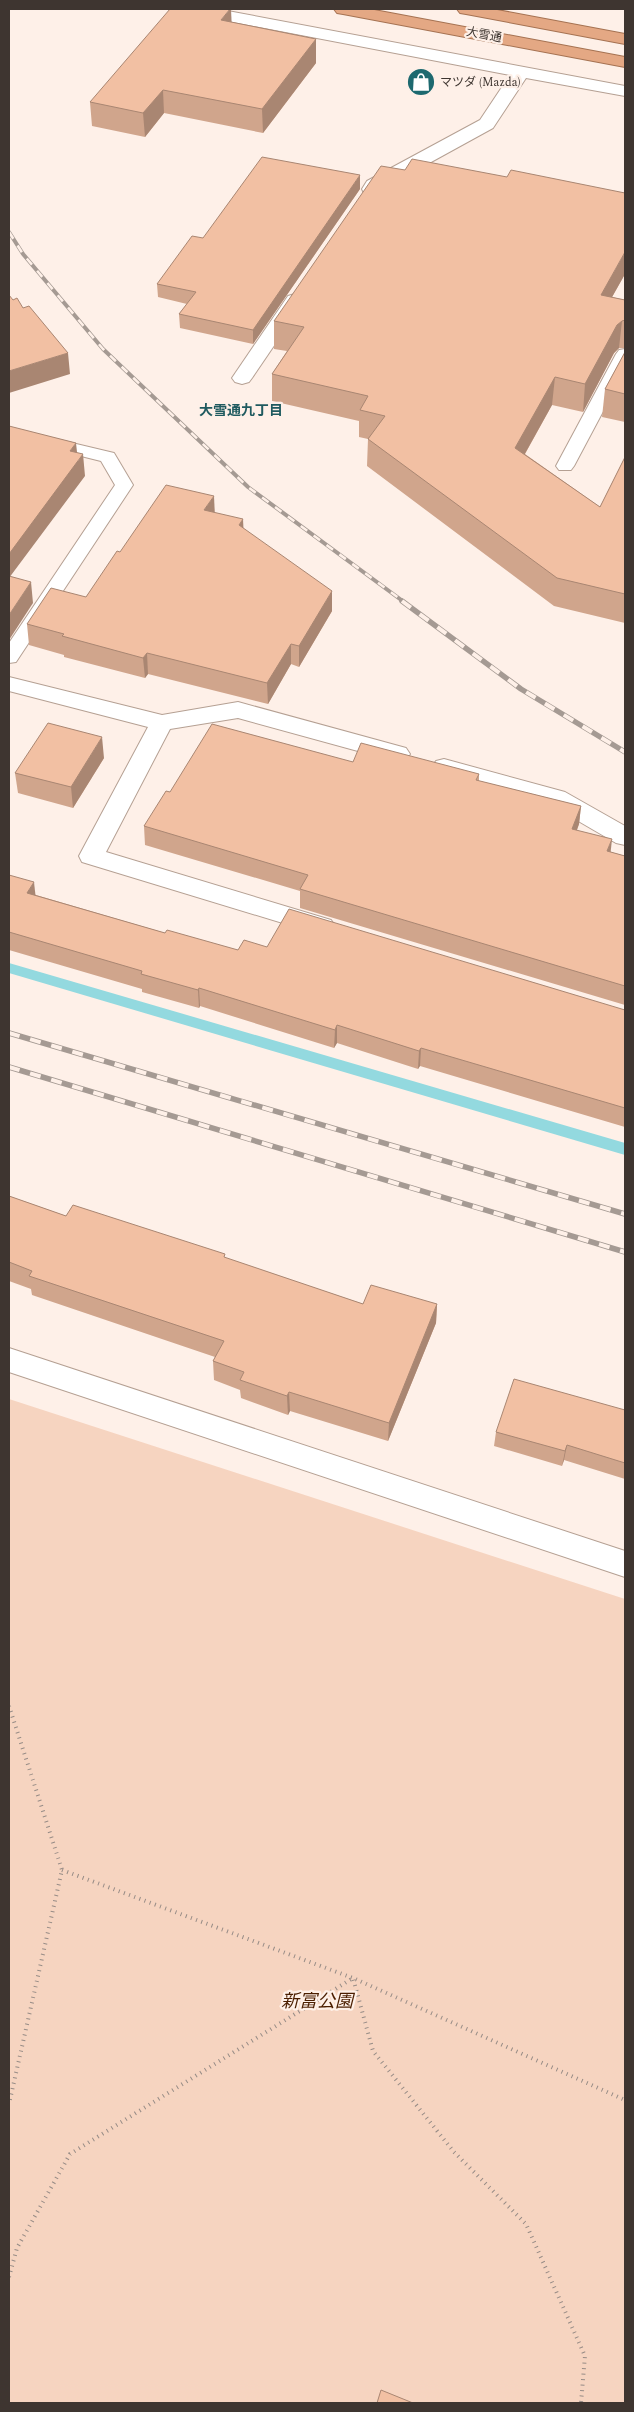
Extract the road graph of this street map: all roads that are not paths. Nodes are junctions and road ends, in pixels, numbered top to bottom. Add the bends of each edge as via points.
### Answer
1 (192, 9) edge
2 (342, 9) edge
3 (466, 9) edge
4 (619, 38) edge
5 (625, 62) edge
6 (521, 71) junction
7 (625, 91) edge
8 (363, 201) edge
9 (308, 281) edge
10 (625, 354) edge
11 (242, 378) dead end
12 (9, 433) edge
13 (565, 466) dead end
14 (9, 657) edge
15 (9, 684) edge
16 (162, 723) junction
17 (625, 837) edge
18 (349, 934) edge
19 (9, 1360) edge
20 (625, 1564) edge

1 - 6 street
2 - 5 highway, 大雪通
3 - 4 highway, 大雪通
6 - 7 street
6 - 8 street via 487,124 374,185
9 - 11 street
10 - 13 lane
12 - 14 lane via 108,457 124,485
15 - 16 street
16 - 17 street via 238,710 557,798
16 - 18 street via 91,856
19 - 20 street

